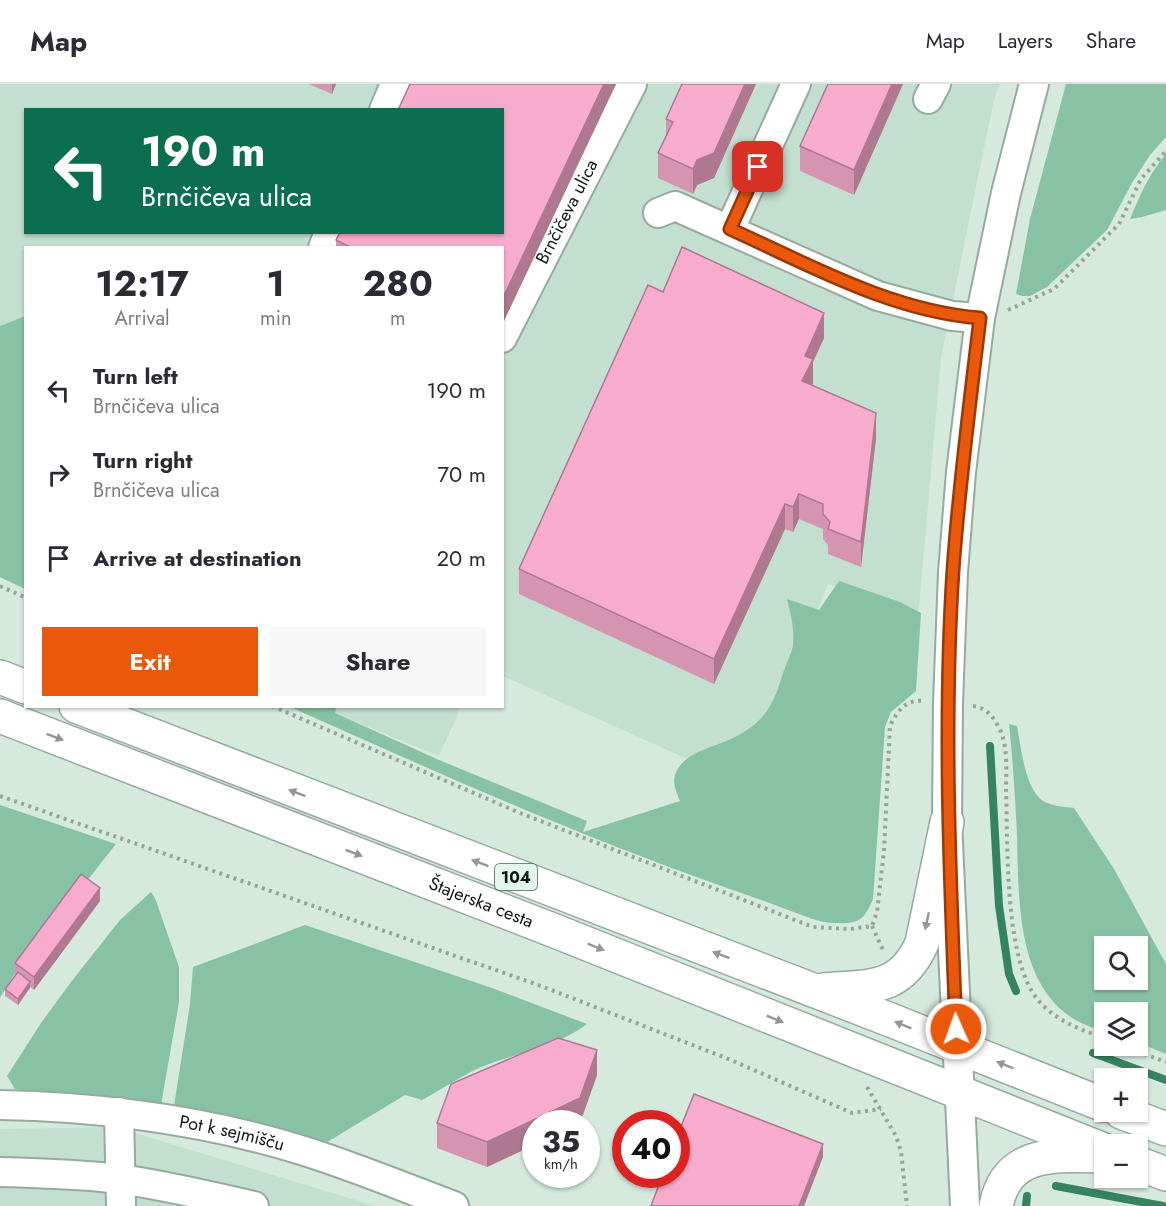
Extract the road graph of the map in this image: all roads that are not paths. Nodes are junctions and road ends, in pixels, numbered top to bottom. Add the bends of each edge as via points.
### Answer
1 (395, 84) edge
2 (632, 84) edge
3 (796, 84) edge
4 (1034, 84) edge
5 (385, 108) edge
6 (658, 213) dead end
7 (730, 229) junction
8 (980, 318) junction
9 (504, 334) edge
10 (0, 677) edge
11 (24, 686) edge
12 (81, 708) edge
13 (0, 716) edge
14 (947, 822) junction
15 (814, 990) junction
16 (957, 1046) junction
17 (960, 1092) junction
18 (1094, 1101) edge
19 (0, 1105) edge
20 (119, 1112) junction
21 (1147, 1122) edge
22 (1166, 1129) edge
23 (1094, 1146) edge
24 (1094, 1156) edge
25 (1148, 1167) edge
26 (0, 1172) edge
27 (1166, 1174) edge
28 (120, 1193) edge
29 (254, 1206) edge
30 (454, 1206) edge
31 (965, 1206) edge
32 (996, 1206) edge

1 - 5 street
2 - 9 street, Brnčičeva ulica
3 - 7 street
4 - 8 street
6 - 7 street via 675,206
7 - 8 street via 878,296 952,316
8 - 14 street via 955,550 959,704
10 - 11 main road
15 -> 12 main road, Štajerska cesta / 104
13 -> 17 main road, Štajerska cesta / 104
14 -> 15 main road via 922,943 903,974 867,986
14 - 16 street
16 -> 15 main road, Štajerska cesta / 104
16 - 17 street
18 -> 16 main road, Štajerska cesta / 104
17 - 23 main road, Štajerska cesta / 104
17 - 31 street
19 - 20 street, Pot k sejmišču
20 - 28 street
20 - 30 street, Pot k sejmišču via 299,1149
21 - 22 main road
24 - 32 main road via 1050,1155 1028,1162 1007,1179
25 - 27 main road
26 - 28 street via 58,1173
28 - 29 street via 171,1188

